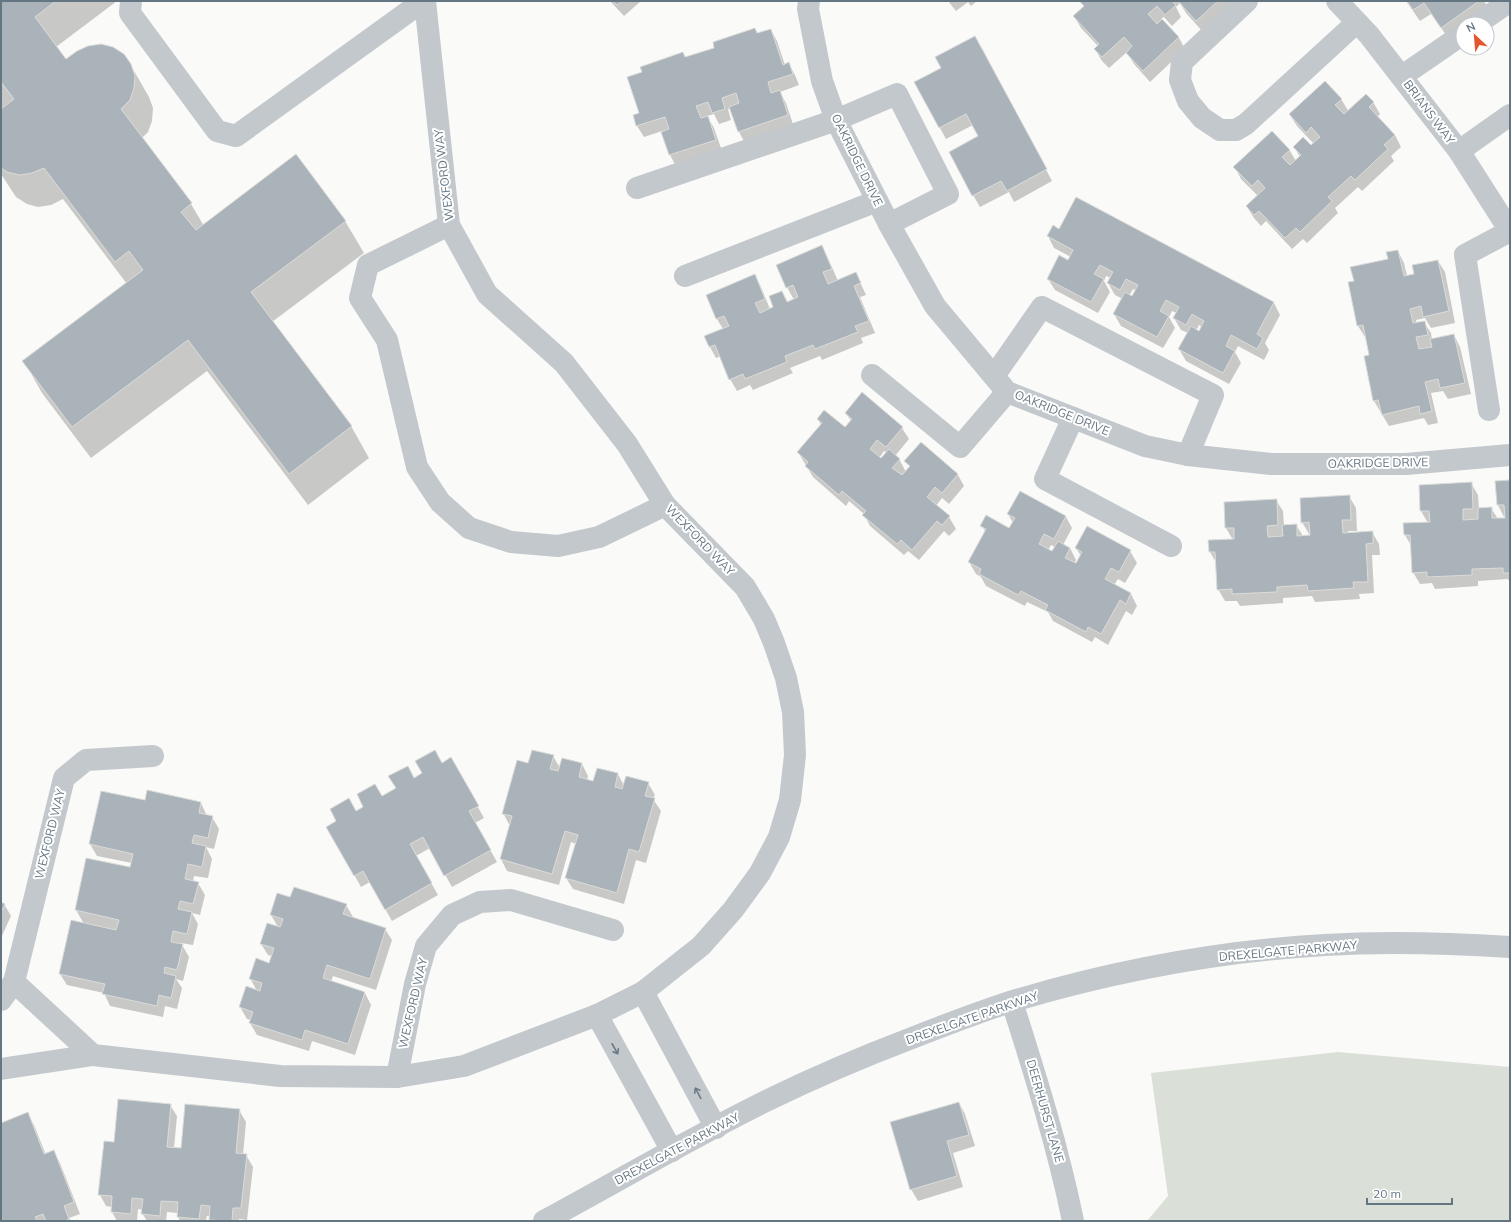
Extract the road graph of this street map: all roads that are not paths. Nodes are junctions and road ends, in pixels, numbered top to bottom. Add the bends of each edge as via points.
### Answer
1 (131, 1) edge
2 (424, 1) edge
3 (809, 1) edge
4 (1247, 1) edge
5 (1337, 1) edge
6 (1510, 1) edge
7 (1488, 16) edge
8 (1356, 23) junction
9 (1455, 40) edge
10 (1402, 76) junction
11 (1510, 115) edge
12 (836, 120) junction
13 (1459, 151) junction
14 (638, 188) dead end
15 (877, 201) junction
16 (889, 224) junction
17 (449, 226) junction
18 (1510, 231) edge
19 (685, 276) dead end
20 (872, 375) dead end
21 (1001, 384) junction
22 (1489, 410) dead end
23 (1073, 418) junction
24 (1510, 454) edge
25 (1188, 455) junction
26 (665, 505) junction
27 (1171, 546) dead end
28 (153, 756) dead end
29 (613, 930) dead end
30 (1510, 947) edge
31 (14, 982) junction
32 (643, 992) junction
33 (1, 1000) edge
34 (1012, 1002) junction
35 (597, 1015) junction
36 (92, 1056) junction
37 (1, 1069) edge
38 (397, 1077) junction
39 (716, 1128) junction
40 (672, 1152) junction
41 (544, 1221) edge
42 (1073, 1221) edge

1 - 2 street via 130,13 217,130 236,136
2 - 17 street, WEXFORD WAY
3 - 12 street, OAKRIDGE DRIVE via 808,9 822,82
4 - 8 street via 1182,62 1180,80 1188,101 1202,118 1220,130 1236,130 1246,124
5 - 8 street, BRIANS WAY
6 - 7 street
8 - 10 street, BRIANS WAY
9 - 10 street
10 - 13 street, BRIANS WAY
11 - 13 street
12 - 14 street
12 - 15 street, OAKRIDGE DRIVE
12 - 16 street via 897,94 948,194
13 - 18 street, BRIANS WAY
15 - 16 street, OAKRIDGE DRIVE
15 - 19 street
16 - 21 street, OAKRIDGE DRIVE via 935,306
17 - 26 street, WEXFORD WAY via 488,294 564,363 627,444
17 - 26 street via 368,265 360,298 387,340 417,467 440,502 469,528 510,542 558,546 599,537
18 - 22 street via 1465,255
20 - 21 street via 960,447
21 - 23 street, OAKRIDGE DRIVE
21 - 25 street via 1042,307 1213,395
23 - 25 street, OAKRIDGE DRIVE via 1145,446
23 - 27 street via 1045,479
24 - 25 street, OAKRIDGE DRIVE via 1406,464 1271,464
26 - 32 street, WEXFORD WAY via 745,587 764,619 786,678 793,712 795,755 790,800 779,838 760,873 701,946
28 - 31 street, WEXFORD WAY via 86,760 64,778
29 - 38 street, WEXFORD WAY via 511,900 480,902 452,915 426,946 415,984
30 - 34 street, DREXELGATE PARKWAY via 1391,943 1324,945 1238,954 1168,964
31 - 33 street, WEXFORD WAY
31 - 36 street
32 - 35 street, WEXFORD WAY
39 -> 32 street
34 - 39 street, DREXELGATE PARKWAY via 875,1052 764,1102
34 - 42 street, DEERHURST LANE via 1042,1096 1064,1175
35 - 38 street, WEXFORD WAY via 464,1066
35 -> 40 street
36 - 37 street, WEXFORD WAY
36 - 38 street, WEXFORD WAY via 280,1076
39 - 40 street, DREXELGATE PARKWAY
40 - 41 street, DREXELGATE PARKWAY

